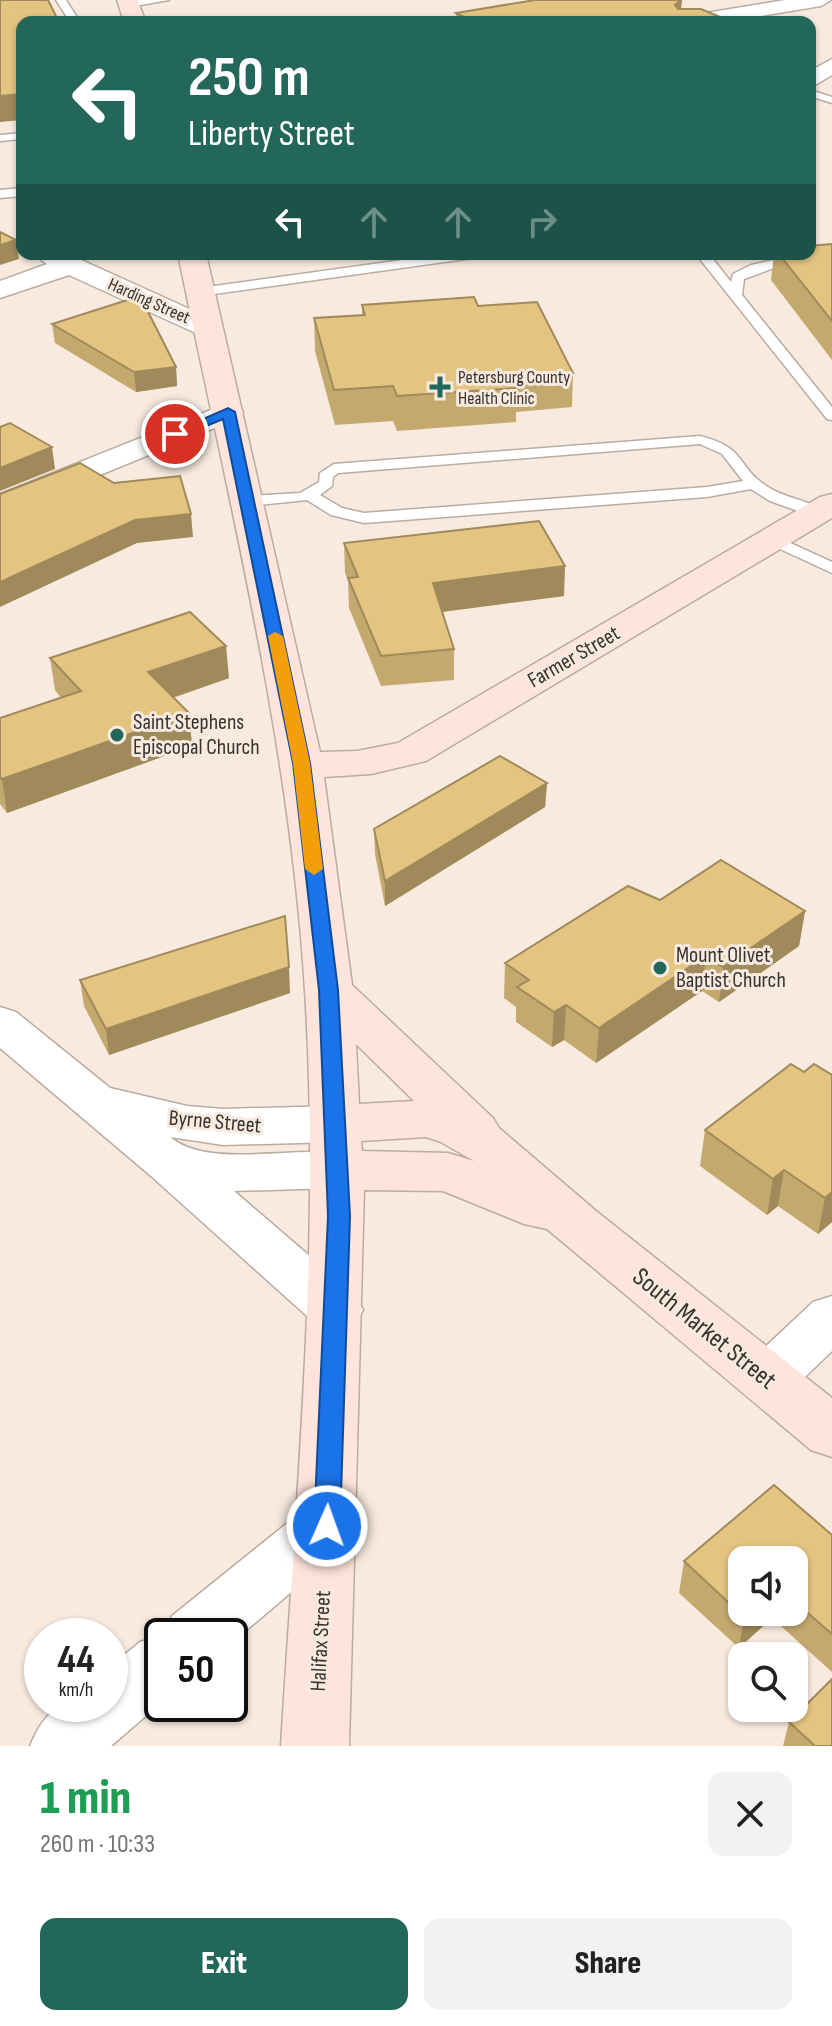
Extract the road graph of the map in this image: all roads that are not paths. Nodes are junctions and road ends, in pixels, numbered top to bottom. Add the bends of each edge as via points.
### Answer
1 (164, 0) edge
2 (813, 0) edge
3 (130, 9) edge
4 (721, 16) edge
5 (832, 16) edge
6 (59, 260) edge
7 (193, 260) edge
8 (430, 260) edge
9 (707, 260) edge
10 (832, 261) edge
11 (0, 290) edge
12 (200, 292) junction
13 (735, 295) junction
14 (208, 328) junction
15 (228, 412) junction
16 (832, 416) edge
17 (754, 484) junction
18 (309, 495) junction
19 (248, 501) junction
20 (0, 506) edge
21 (825, 509) edge
22 (773, 540) junction
23 (832, 568) edge
24 (302, 763) junction
25 (329, 990) junction
26 (0, 1023) edge
27 (97, 1103) junction
28 (336, 1147) junction
29 (491, 1147) junction
30 (168, 1163) junction
31 (577, 1225) junction
32 (336, 1310) junction
33 (832, 1317) edge
34 (766, 1380) junction
35 (832, 1432) edge
36 (327, 1526) junction
37 (216, 1618) edge
38 (144, 1678) edge
39 (62, 1746) edge
40 (315, 1746) edge

1 - 3 lane
2 - 4 street
2 - 5 street
6 - 11 street
6 - 14 street, Harding Street
7 - 12 main road, Halifax Street
8 - 12 lane
9 - 13 lane
10 - 13 lane via 755,268 738,277
12 - 14 main road, Halifax Street
13 - 16 lane
14 - 15 main road, Halifax Street
15 - 19 main road, Halifax Street
15 - 20 street
17 - 18 lane via 364,518 337,512
17 - 18 lane via 730,451 700,440 334,469 321,490
17 - 21 lane via 776,497
18 - 19 lane
19 - 24 main road, Halifax Street
21 - 22 main road, Farmer Street
22 - 23 lane
22 - 24 main road, Farmer Street via 412,752 347,766
24 - 25 main road, Halifax Street
25 - 28 main road, Halifax Street
25 - 29 main road
26 - 27 street, Byrne Street
27 - 28 street, Byrne Street
27 - 30 street, Byrne Street
28 - 29 main road, South Market Street via 426,1119 458,1128
28 - 30 street, Byrne Street via 235,1173
28 - 31 main road, South Market Street via 448,1172
28 - 32 main road, Halifax Street
29 - 31 main road, South Market Street
30 - 32 street, Byrne Street
31 - 34 main road, South Market Street
32 - 36 main road, Halifax Street
33 - 34 street
34 - 35 main road, South Market Street
36 - 37 street
36 - 40 main road, Halifax Street
38 - 39 street

